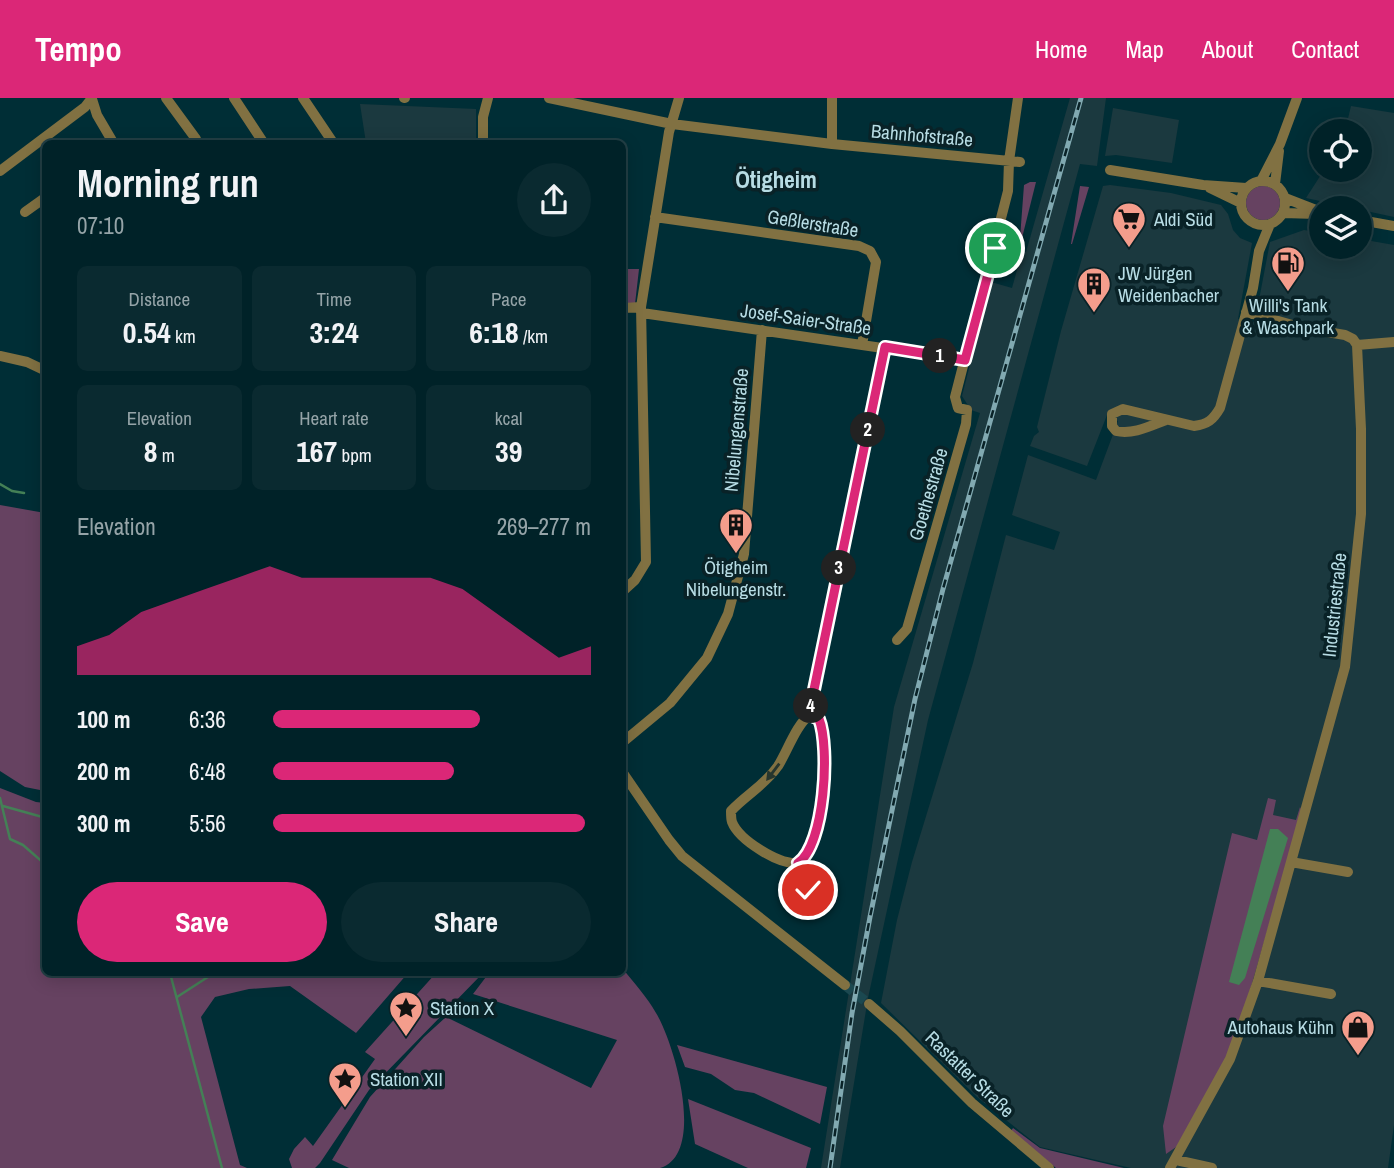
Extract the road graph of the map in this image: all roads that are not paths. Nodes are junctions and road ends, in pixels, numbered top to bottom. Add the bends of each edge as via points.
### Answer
1 (91, 98) edge
2 (166, 98) edge
3 (234, 98) edge
4 (488, 98) edge
5 (549, 98) edge
6 (679, 98) edge
7 (832, 98) edge
8 (1018, 98) edge
9 (1297, 98) edge
10 (306, 99) edge
11 (672, 124) junction
12 (196, 139) dead end
13 (112, 140) edge
14 (263, 140) edge
15 (332, 140) edge
16 (482, 140) edge
17 (832, 144) junction
18 (1280, 144) junction
19 (1015, 161) junction
20 (1110, 170) dead end
21 (0, 171) edge
22 (1262, 181) junction
23 (1275, 184) junction
24 (1203, 185) junction
25 (1246, 188) junction
26 (1285, 198) junction
27 (42, 200) edge
28 (1241, 203) junction
29 (1309, 208) edge
30 (25, 212) dead end
31 (1283, 213) junction
32 (1309, 213) edge
33 (655, 217) junction
34 (1372, 222) edge
35 (1256, 224) junction
36 (1270, 224) junction
37 (1394, 226) edge
38 (1259, 251) junction
39 (626, 308) edge
40 (641, 310) junction
41 (1246, 312) junction
42 (762, 330) junction
43 (1394, 342) edge
44 (862, 345) junction
45 (1357, 345) junction
46 (885, 347) junction
47 (0, 356) edge
48 (965, 360) junction
49 (42, 369) edge
50 (1166, 419) junction
51 (626, 588) edge
52 (897, 640) dead end
53 (810, 715) junction
54 (626, 740) edge
55 (626, 777) edge
56 (1291, 862) junction
57 (798, 863) junction
58 (1348, 872) dead end
59 (808, 890) dead end
60 (1258, 981) junction
61 (845, 985) tunnel mouth
62 (1331, 993) dead end
63 (869, 1004) tunnel mouth
64 (1173, 1164) edge
65 (1049, 1168) edge
66 (1212, 1168) edge

1 - 13 street
1 - 21 street
2 - 12 street
3 - 14 street
4 - 16 street
5 - 11 street, Bahnhofstraße
6 - 11 street
7 - 17 street
8 - 19 street
9 - 18 street
10 - 15 street
11 - 17 street, Bahnhofstraße
11 - 33 street
17 - 19 street, Bahnhofstraße
18 - 22 street
18 - 23 street
19 - 48 street
20 - 24 street
22 - 23 street
22 - 25 street
23 - 26 street
24 - 25 street
24 - 28 street
25 - 28 street
26 - 29 street
26 - 31 street
27 - 30 street
28 - 35 street via 1245,216
31 - 32 street
31 - 36 street
33 - 40 street
33 - 44 street, Geßlerstraße via 870,251 876,262
34 - 37 street
35 - 36 street
35 - 38 street
36 - 38 street
38 - 41 street
39 - 40 street, Josef-Saier-Straße
40 - 42 street, Josef-Saier-Straße
40 - 51 street via 646,562
41 - 45 street via 1345,335
41 - 50 street via 1214,418 1206,425 1194,426
42 - 44 street, Josef-Saier-Straße
42 - 54 street, Nibelungenstraße via 744,554 728,614 707,658 670,703
43 - 45 street
44 - 46 street, Josef-Saier-Straße
45 - 56 street, Industriestraße via 1361,514 1345,667
46 - 48 street, Josef-Saier-Straße
46 - 53 street
47 - 49 street
48 - 52 street, Goethestraße via 955,397 958,408 967,410 966,424 907,629
50 - 50 street via 1122,409 1112,414 1111,421 1116,431 1123,433
53 - 57 street via 819,719 825,739 824,787 812,841
53 -> 57 street via 770,777 731,811 740,833 786,863
55 - 61 street via 682,856
56 - 58 street
56 - 60 street, Industriestraße
57 - 59 street
60 - 62 street
60 - 64 street, Industriestraße via 1230,1059
63 - 65 street, Rastatter Straße via 972,1103
64 - 66 street, Industriestraße

